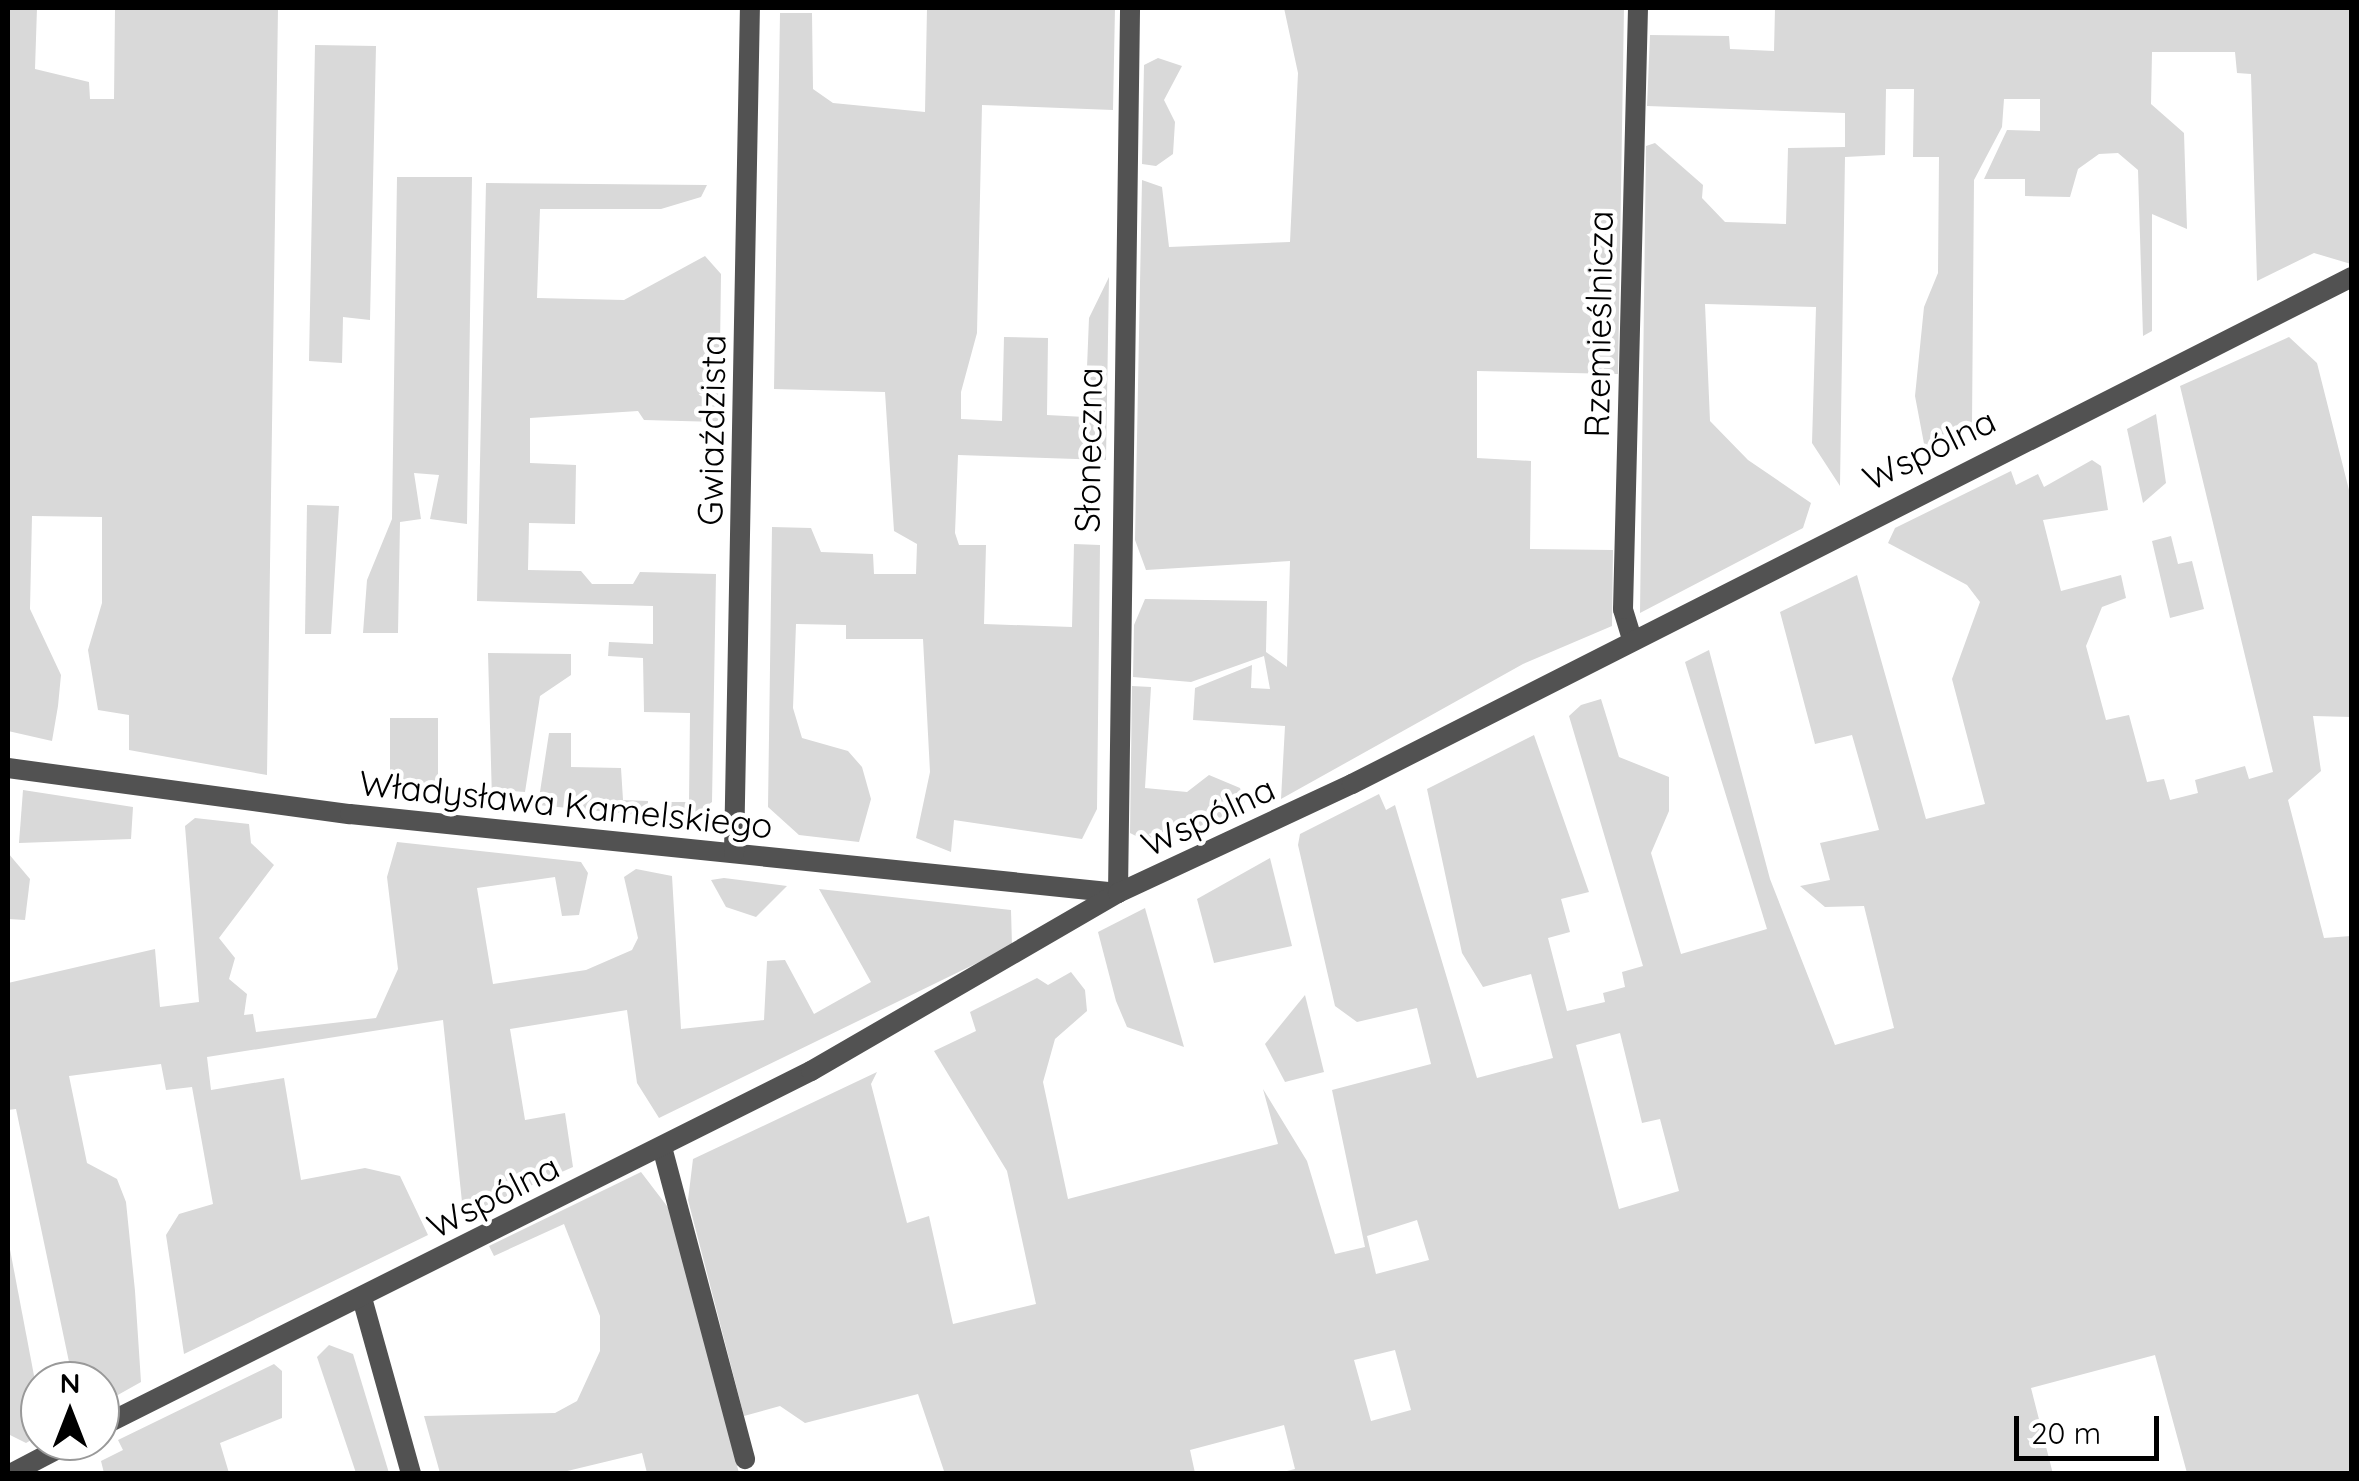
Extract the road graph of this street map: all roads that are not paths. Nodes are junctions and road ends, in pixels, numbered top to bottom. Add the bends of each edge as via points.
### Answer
1 (750, 8) edge
2 (1130, 8) edge
3 (1638, 8) edge
4 (2352, 278) edge
5 (1632, 640) junction
6 (8, 768) edge
7 (734, 853) junction
8 (1118, 893) junction
9 (662, 1147) junction
10 (362, 1298) junction
11 (120, 1417) edge
12 (745, 1459) dead end
13 (35, 1461) edge
14 (10, 1474) edge
15 (412, 1474) edge

1 - 7 street, Gwiaździsta
2 - 8 street, Słoneczna
3 - 5 street, Rzemieślnicza via 1624,610
4 - 5 street, Wspólna
5 - 8 street, Wspólna
6 - 7 street, Władysława Kamelskiego
7 - 8 street, Władysława Kamelskiego
8 - 9 street, Wspólna via 1012,962
9 - 10 street, Wspólna
9 - 12 street
10 - 11 street, Wspólna
10 - 15 street
13 - 14 street

